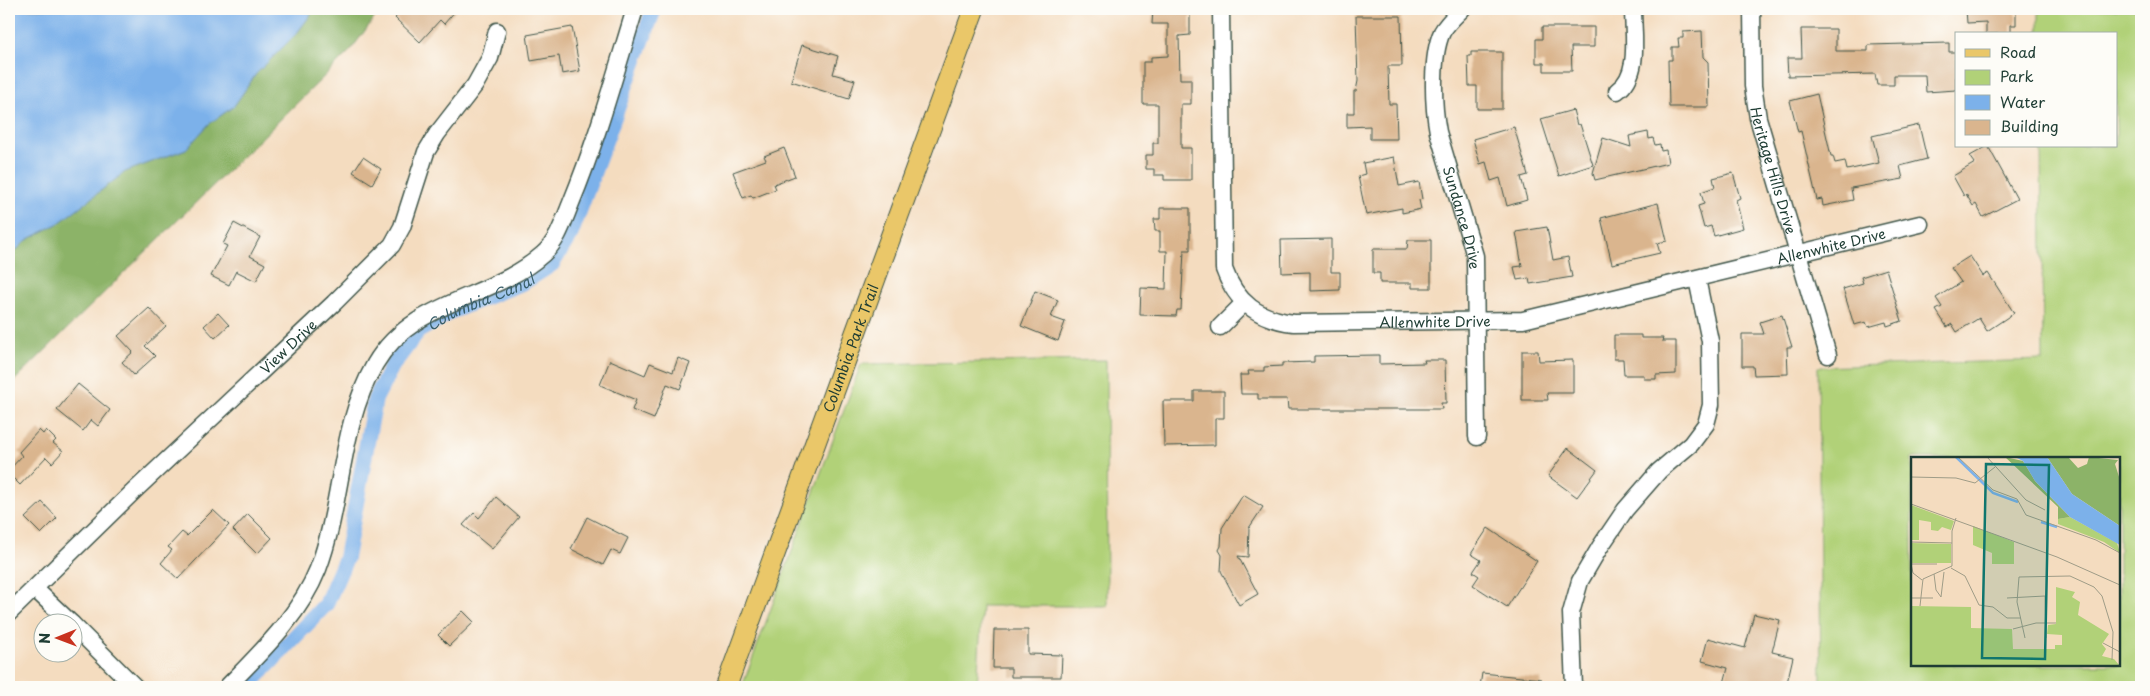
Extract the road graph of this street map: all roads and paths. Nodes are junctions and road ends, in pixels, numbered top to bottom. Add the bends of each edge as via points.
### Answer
1 (635, 9) edge
2 (974, 9) edge
3 (1222, 9) edge
4 (1633, 9) edge
5 (1752, 9) edge
6 (1456, 11) edge
7 (497, 31) dead end
8 (1617, 92) dead end
9 (1920, 224) dead end
10 (1798, 254) junction
11 (1696, 279) junction
12 (1244, 303) junction
13 (1476, 322) junction
14 (1220, 328) dead end
15 (1828, 355) dead end
16 (1477, 437) dead end
17 (35, 589) junction
18 (9, 613) edge
19 (61, 614) edge
20 (82, 634) edge
21 (135, 687) edge
22 (227, 687) edge
23 (726, 687) edge
24 (1574, 687) edge

1 - 22 street via 578,188 558,234 544,253 526,267 500,282 428,312 388,346 375,364 357,405 318,569 294,613
2 - 23 main road, Columbia Park Trail
3 - 12 street, Allenwhite Drive via 1222,254 1228,280
4 - 8 street via 1631,75 1626,86
5 - 10 street, Heritage Hills Drive via 1753,86 1758,118
6 - 13 street, Sundance Drive via 1442,33 1436,52 1436,118 1475,256
7 - 17 street, View Drive via 490,58 475,84 426,152 402,227 392,246 132,492
9 - 10 street, Allenwhite Drive
10 - 11 street, Allenwhite Drive
10 - 15 street, Heritage Hills Drive
11 - 13 street, Allenwhite Drive via 1548,316
11 - 24 street via 1710,341 1711,405 1706,424 1691,444 1659,470 1625,510 1580,581 1571,613
12 - 13 street, Allenwhite Drive via 1270,319 1294,323
12 - 14 street
13 - 16 street, Sundance Drive
17 - 18 street, View Drive
17 - 19 street
20 - 21 street

